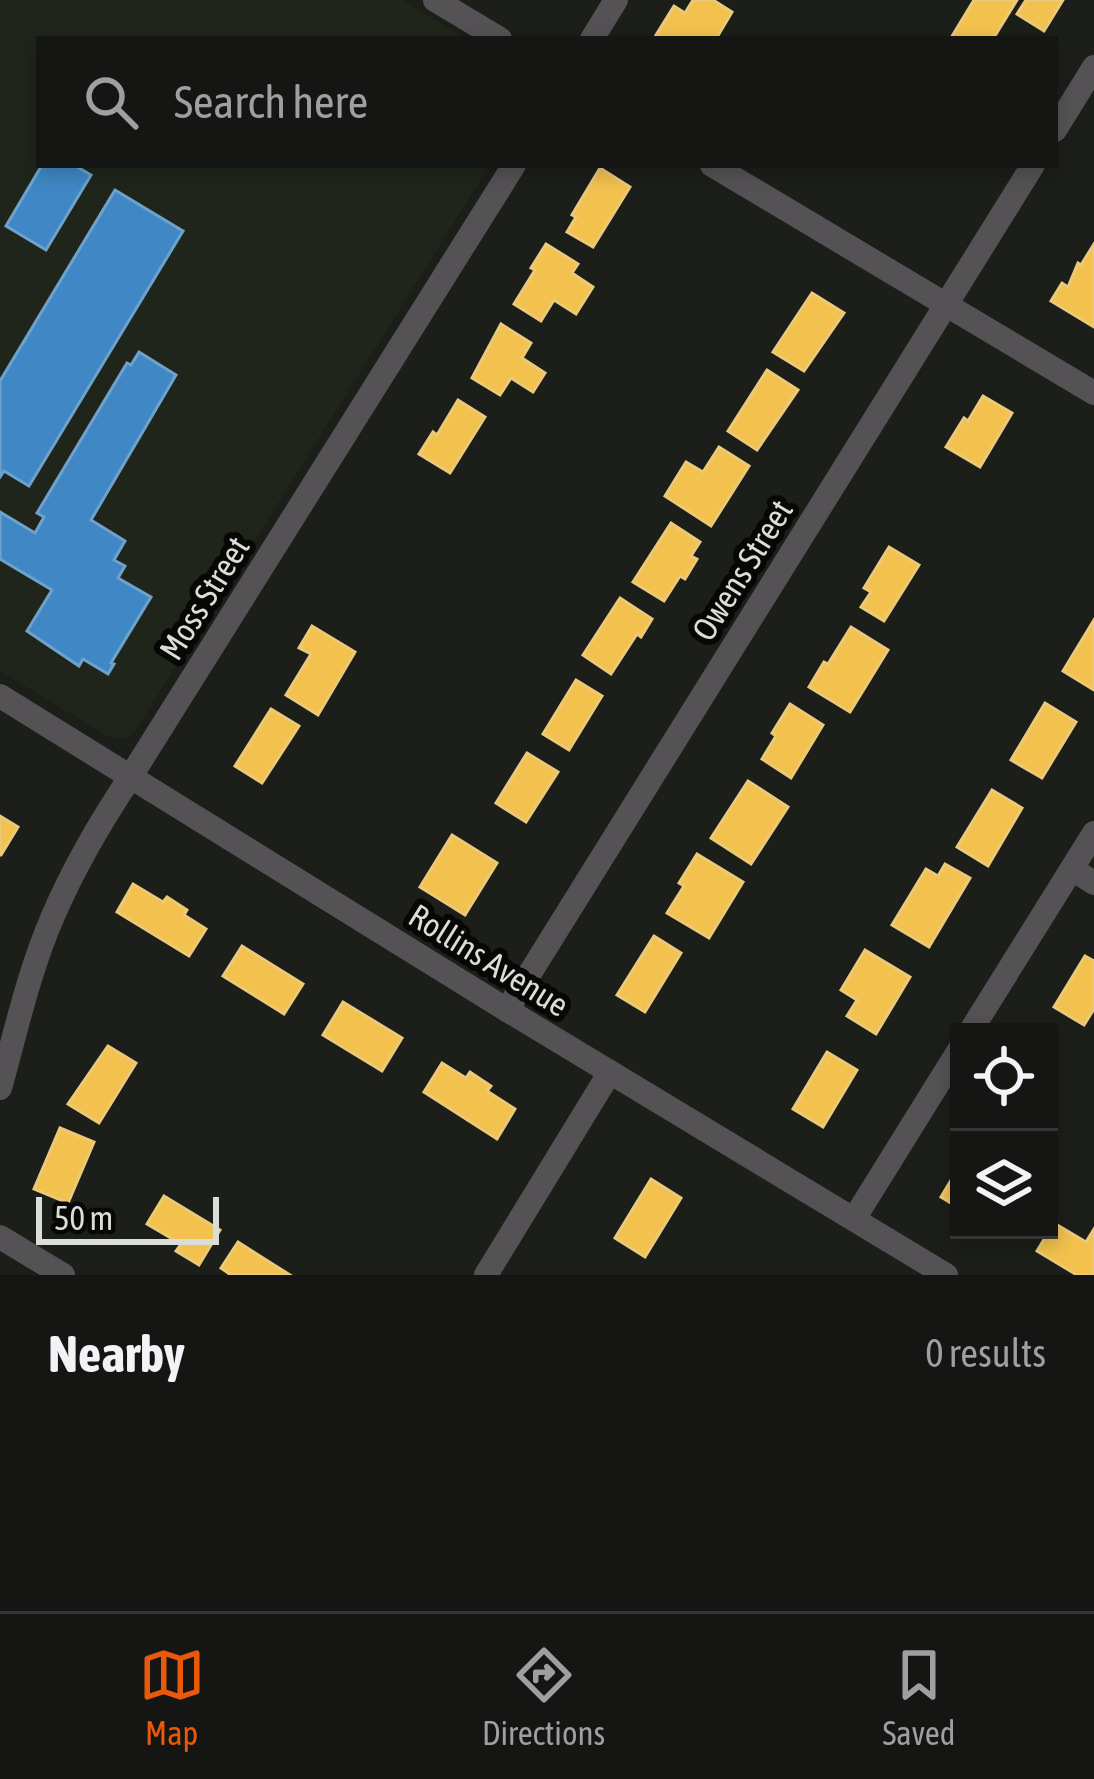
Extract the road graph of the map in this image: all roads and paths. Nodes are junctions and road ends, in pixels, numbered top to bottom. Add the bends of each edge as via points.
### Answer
1 (435, 0) edge
2 (616, 0) edge
3 (495, 36) edge
4 (594, 36) edge
5 (1094, 67) edge
6 (1058, 125) edge
7 (512, 168) edge
8 (717, 168) edge
9 (1031, 168) edge
10 (946, 305) junction
11 (1094, 393) edge
12 (0, 696) edge
13 (131, 776) junction
14 (1094, 833) edge
15 (1072, 869) junction
16 (1094, 883) edge
17 (507, 1010) junction
18 (976, 1023) edge
19 (950, 1064) edge
20 (610, 1072) junction
21 (0, 1088) edge
22 (854, 1219) junction
23 (0, 1237) edge
24 (63, 1275) edge
25 (486, 1275) edge
26 (946, 1275) edge

1 - 3 street
2 - 4 street
5 - 6 street
7 - 13 street, Moss Street
8 - 10 street
9 - 10 street, Owens Street
10 - 11 street
10 - 17 street, Owens Street
12 - 13 street, Rollins Avenue
13 - 17 street, Rollins Avenue
13 - 21 street, Moss Street via 51,920
14 - 15 street
15 - 16 street
15 - 18 street
17 - 20 street, Rollins Avenue
19 - 22 street
20 - 22 street, Rollins Avenue
20 - 25 street
22 - 26 street, Rollins Avenue
23 - 24 street

